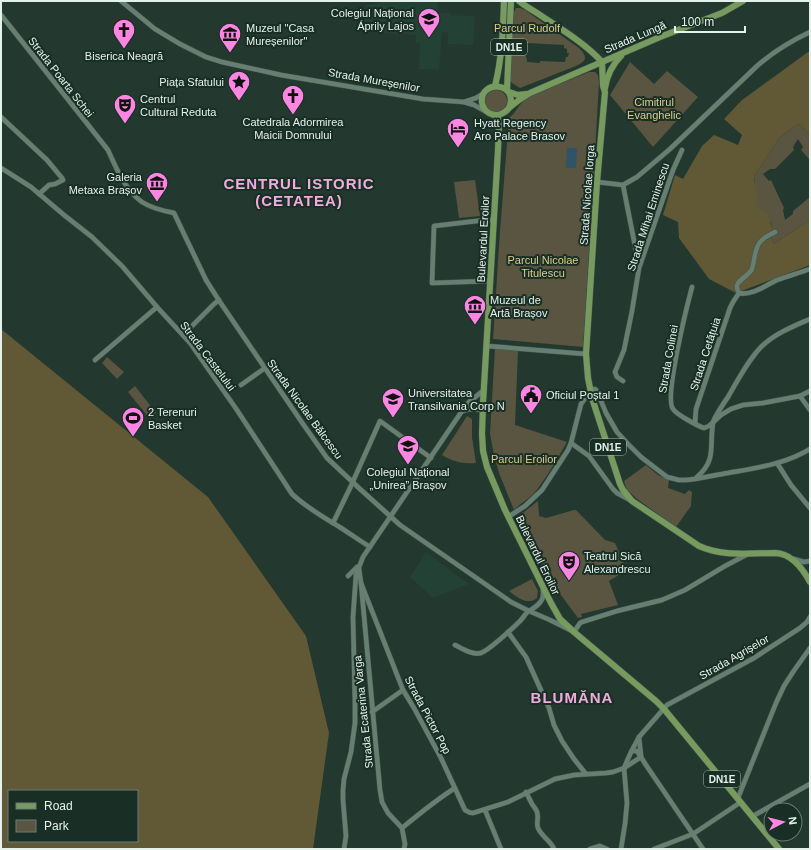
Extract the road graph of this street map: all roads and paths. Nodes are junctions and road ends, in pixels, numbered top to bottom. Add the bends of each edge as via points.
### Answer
1 (120, 1) edge
2 (742, 1) edge
3 (511, 3) edge
4 (522, 3) edge
5 (504, 4) edge
6 (1, 16) edge
7 (810, 32) edge
8 (623, 53) junction
9 (602, 62) junction
10 (495, 86) junction
11 (508, 91) junction
12 (605, 92) junction
13 (484, 93) junction
14 (530, 93) junction
15 (464, 102) junction
16 (509, 108) junction
17 (491, 114) junction
18 (1, 117) edge
19 (682, 150) dead end
20 (1, 168) edge
21 (597, 182) junction
22 (623, 185) junction
23 (39, 194) junction
24 (174, 213) joint
25 (494, 220) junction
26 (775, 232) dead end
27 (639, 268) junction
28 (810, 269) edge
29 (490, 281) junction
30 (692, 287) dead end
31 (740, 294) junction
32 (219, 300) junction
33 (157, 307) junction
34 (810, 319) edge
35 (183, 335) junction
36 (487, 346) junction
37 (586, 354) junction
38 (95, 360) dead end
39 (265, 368) junction
40 (623, 381) dead end
41 (241, 385) dead end
42 (484, 390) junction
43 (591, 390) junction
44 (810, 391) edge
45 (800, 396) junction
46 (482, 410) junction
47 (810, 410) edge
48 (462, 411) junction
49 (713, 422) junction
50 (695, 423) junction
51 (571, 443) junction
52 (810, 449) edge
53 (431, 458) junction
54 (777, 463) junction
55 (696, 478) junction
56 (353, 483) junction
57 (632, 501) junction
58 (810, 508) edge
59 (508, 516) junction
60 (391, 517) junction
61 (333, 524) junction
62 (370, 547) junction
63 (752, 553) junction
64 (790, 557) junction
65 (810, 561) edge
66 (358, 566) junction
67 (348, 576) dead end
68 (540, 581) junction
69 (810, 582) edge
70 (361, 583) junction
71 (529, 611) junction
72 (810, 617) edge
73 (508, 632) junction
74 (574, 632) junction
75 (455, 645) dead end
76 (810, 648) edge
77 (403, 690) junction
78 (664, 709) junction
79 (372, 712) junction
80 (639, 737) junction
81 (632, 751) junction
82 (641, 757) junction
83 (624, 768) junction
84 (586, 774) junction
85 (810, 784) edge
86 (455, 788) junction
87 (526, 792) junction
88 (740, 800) junction
89 (485, 810) junction
90 (752, 816) junction
91 (402, 828) junction
92 (693, 834) junction
93 (344, 849) edge
94 (404, 849) edge
95 (501, 849) edge
96 (554, 849) edge
97 (590, 849) edge
98 (607, 849) edge
99 (621, 849) edge
100 (654, 849) edge
101 (703, 849) edge
102 (779, 849) edge

1 - 15 street, Strada Mureșenilor via 155,29 180,44 222,62 281,75 423,99
2 - 8 main road, Strada Lungă via 722,13
3 - 4 main road, Strada Lungă
3 - 5 main road, Strada Lungă / DN1E
3 - 11 main road, DN1E
4 - 9 main road, Strada Lungă via 579,42
5 - 10 main road, DN1E via 501,56
6 - 24 street, Strada Poarta Schei via 108,150 114,166 134,195 142,202
7 - 22 street via 770,56 670,149 637,177
8 - 9 main road, Strada Lungă
8 - 12 main road via 613,65
9 - 12 main road, Strada Nicolae Iorga / DN1E
9 - 14 main road
10 - 11 main road
10 - 13 main road
11 - 14 main road via 522,95
11 - 16 main road, DN1E via 511,100
12 - 21 main road, Strada Nicolae Iorga / DN1E
13 - 15 street, Strada Mureșenilor
13 - 17 main road, DN1E via 482,102 485,110
14 - 16 main road
15 - 17 street, Strada Mureșenilor
16 - 17 main road via 502,114
17 - 25 main road, Bulevardul Eroilor / DN1E via 498,120 499,125
18 - 23 street via 47,160 63,180 49,185
19 - 27 street, Strada Mihai Eminescu
20 - 23 street, Strada Castelului
21 - 22 street
21 - 37 main road, Strada Nicolae Iorga / DN1E
22 - 27 street
23 - 33 street, Strada Castelului via 92,237
24 - 32 street, Strada Nicolae Bălcescu via 206,280
25 - 29 main road, Bulevardul Eroilor / DN1E
25 - 29 street via 434,226 432,283
26 - 31 street via 760,242 752,269 737,285
27 - 40 street, Strada Mihai Eminescu via 624,350 616,372 617,377
28 - 31 street
29 - 36 main road, Bulevardul Eroilor / DN1E
30 - 50 street, Strada Colinei via 673,376 671,403 672,409 680,416
31 - 50 street, Strada Cetățuia via 730,308 696,408
32 - 35 street
32 - 39 street, Strada Nicolae Bălcescu
33 - 35 street, Strada Castelului
33 - 38 street
34 - 49 street via 782,332 762,346 748,364
35 - 61 street, Strada Castelului via 237,410 292,494 310,510
36 - 37 street
36 - 42 main road, Bulevardul Eroilor / DN1E
37 - 43 main road, DN1E
39 - 41 street
39 - 56 street, Strada Nicolae Bălcescu via 327,458
42 - 46 main road, Bulevardul Eroilor / DN1E
42 - 48 street
43 - 51 street via 581,404
43 - 55 street via 597,391 617,432 641,457 667,477 679,480
43 - 57 main road, DN1E via 620,484
44 - 45 street
45 - 47 street
45 - 49 street via 743,405 731,409
46 - 48 street
46 - 59 main road, Bulevardul Eroilor / DN1E via 485,457
48 - 53 street
49 - 50 street via 704,428
49 - 55 street via 709,461
51 - 57 street via 589,456 617,493
51 - 59 street via 542,490 525,506
52 - 54 street
53 - 56 street via 380,422
53 - 60 street
54 - 55 street
54 - 58 street
56 - 60 street, Strada Nicolae Bălcescu
56 - 61 street
57 - 63 main road, DN1E via 703,548 715,552
59 - 68 main road, Bulevardul Eroilor / DN1E
60 - 62 street
60 - 71 street, Strada Nicolae Bălcescu via 496,592
61 - 62 street, Strada Castelului
62 - 66 street
63 - 64 main road, DN1E via 780,553
63 - 74 street via 685,590 662,600 582,622
64 - 65 street via 801,562
64 - 69 main road
66 - 67 street
66 - 70 street, Strada Ecaterina Varga
66 - 93 street via 352,622 355,723 343,790 346,836
68 - 71 street via 542,600
68 - 74 main road, Bulevardul Eroilor / DN1E via 560,618
70 - 77 street, Strada Pictor Pop
70 - 79 street, Strada Ecaterina Varga
71 - 73 street
71 - 74 street, Strada Nicolae Bălcescu
72 - 78 street, Strada Agrișelor via 800,628 754,658 667,705
73 - 75 street via 481,653 472,653
73 - 84 street via 526,657 562,741
74 - 78 main road, DN1E
76 - 88 street via 776,702
77 - 79 street
77 - 86 street, Strada Pictor Pop
78 - 80 street, Strada Agrișelor
78 - 88 main road, DN1E
79 - 91 street, Strada Ecaterina Varga via 382,802
80 - 81 street, Strada Agrișelor
80 - 82 street
81 - 82 street via 637,751
81 - 83 street, Strada Agrișelor
82 - 83 street
82 - 92 street
83 - 84 street via 606,774
83 - 99 street via 627,804
84 - 87 street via 555,779
85 - 90 street
86 - 89 street, Strada Pictor Pop via 465,810 470,813
86 - 91 street
87 - 89 street
87 - 96 street via 537,812 539,830
88 - 90 main road, DN1E
88 - 92 street
89 - 95 street
90 - 102 main road, DN1E
91 - 94 street
92 - 100 street
92 - 101 street
97 - 98 street via 600,846

